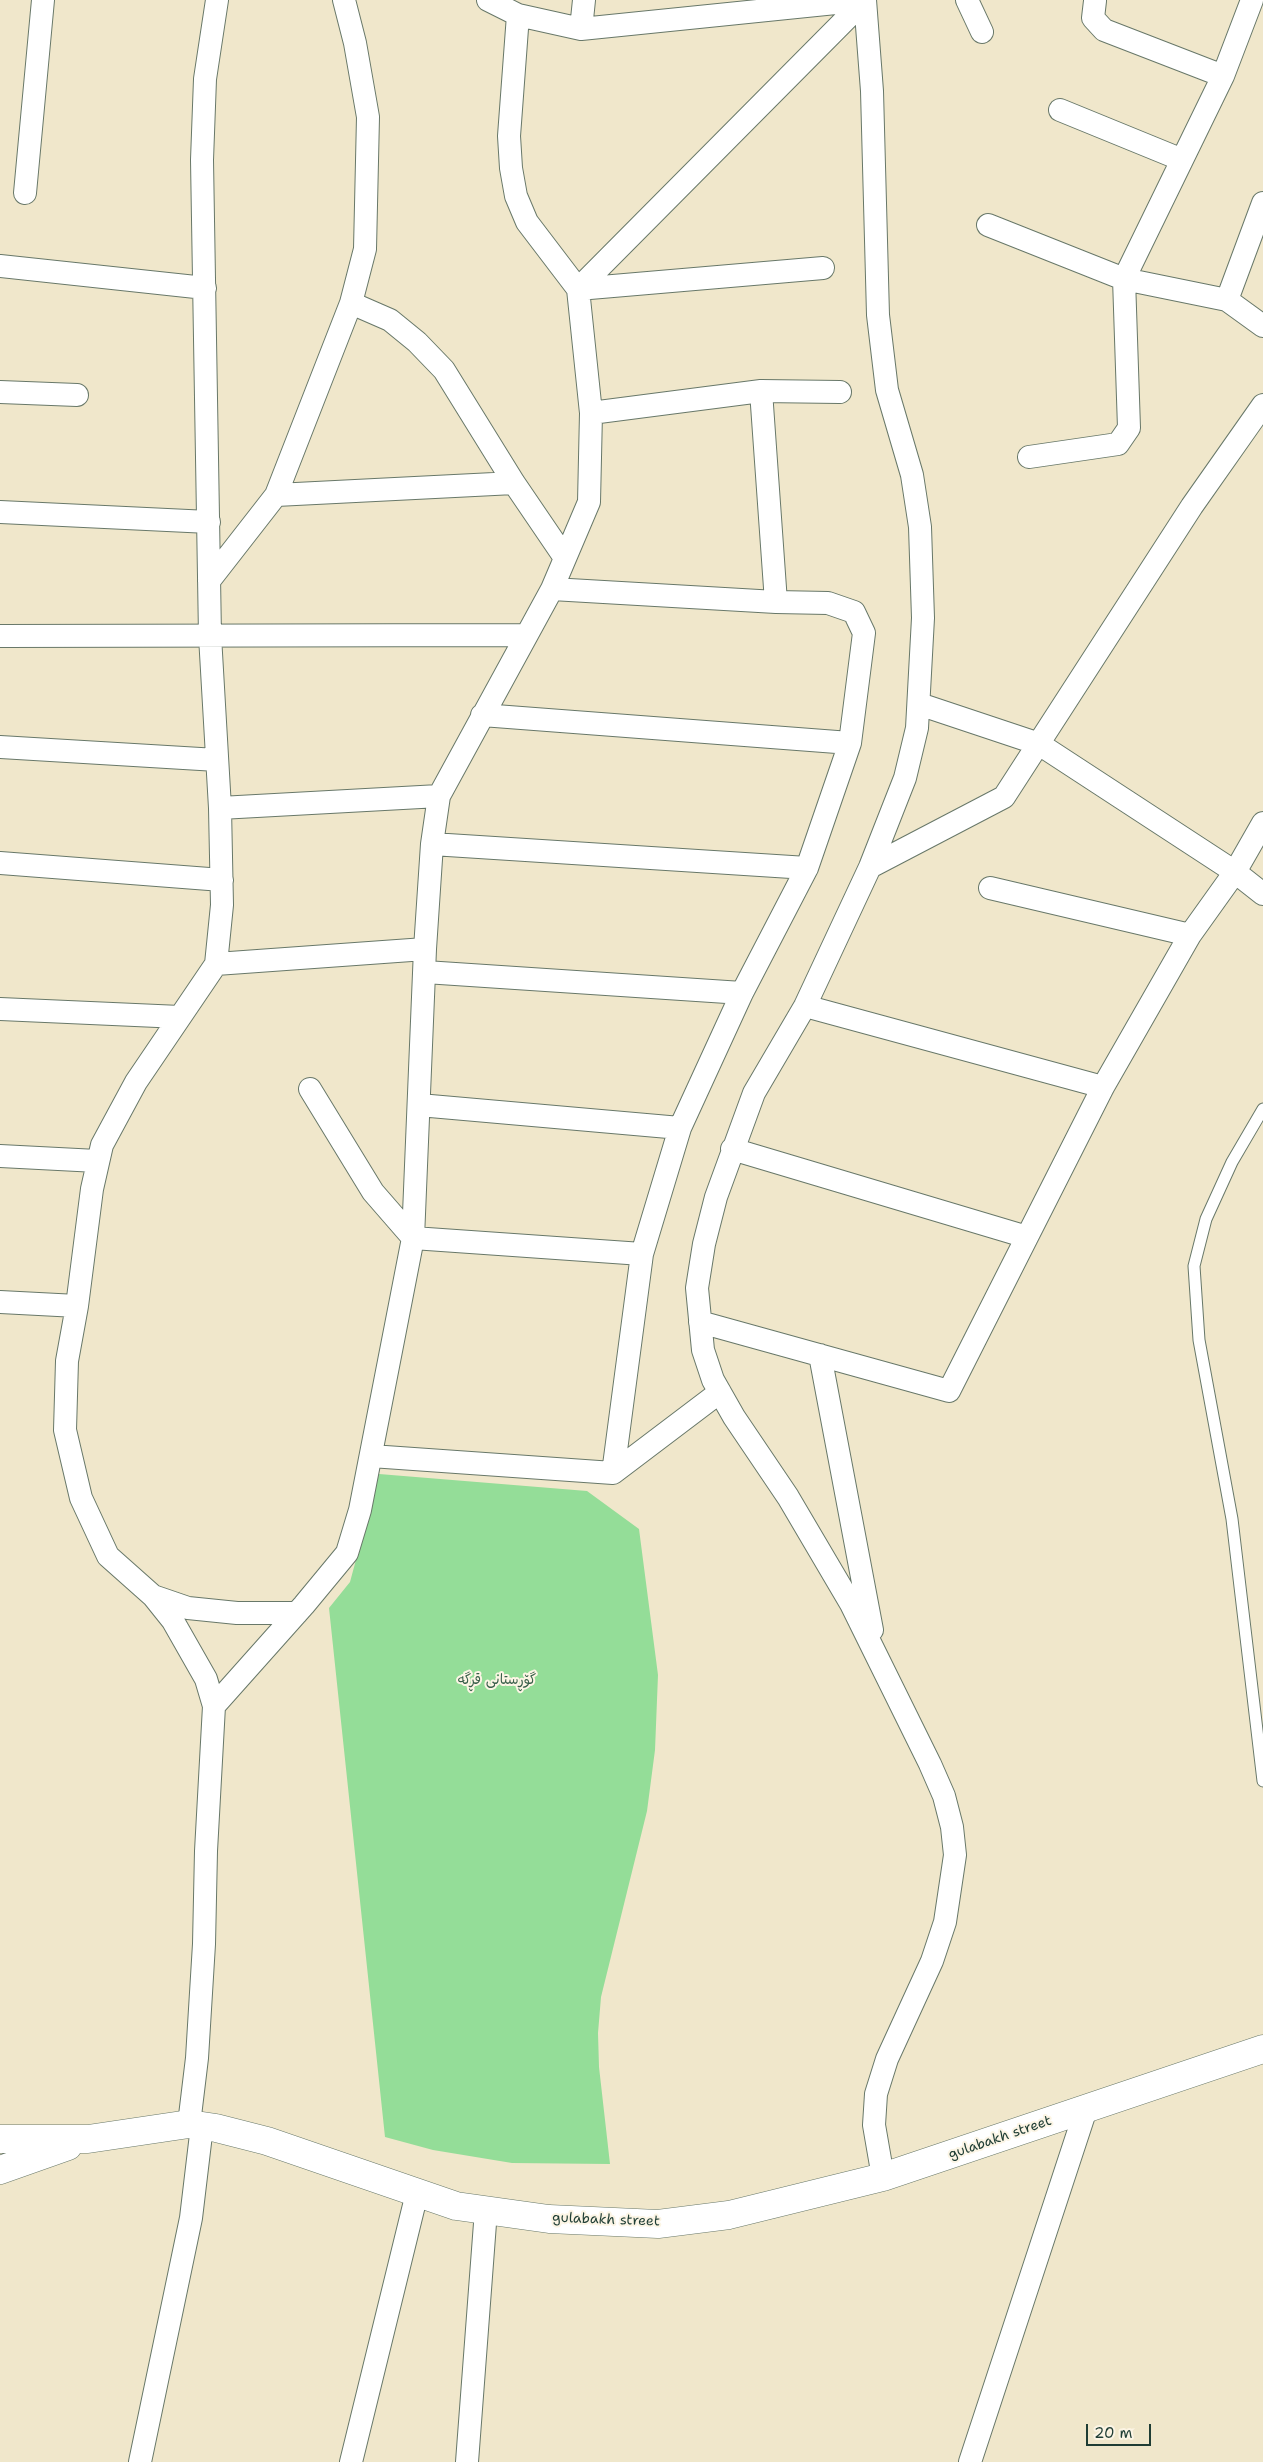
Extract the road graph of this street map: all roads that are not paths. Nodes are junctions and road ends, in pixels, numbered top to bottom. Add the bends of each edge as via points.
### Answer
1 (43, 0) edge
2 (217, 0) edge
3 (344, 0) edge
4 (488, 0) edge
5 (584, 0) edge
6 (865, 0) edge
7 (967, 0) edge
8 (1252, 0) edge
9 (1095, 1) edge
10 (518, 15) junction
11 (581, 28) junction
12 (982, 32) dead end
13 (1223, 76) junction
14 (1060, 110) dead end
15 (1180, 159) junction
16 (25, 193) dead end
17 (1263, 203) edge
18 (988, 225) dead end
19 (0, 266) edge
20 (822, 268) dead end
21 (1124, 279) junction
22 (205, 288) junction
23 (578, 289) junction
24 (1227, 300) junction
25 (351, 303) junction
26 (1263, 326) edge
27 (761, 390) junction
28 (0, 392) edge
29 (840, 392) dead end
30 (77, 395) dead end
31 (1263, 405) edge
32 (591, 413) junction
33 (1029, 457) dead end
34 (514, 483) junction
35 (276, 495) junction
36 (0, 512) edge
37 (208, 522) junction
38 (565, 558) junction
39 (209, 581) junction
40 (552, 589) junction
41 (776, 602) junction
42 (526, 635) junction
43 (0, 636) edge
44 (210, 636) junction
45 (919, 704) junction
46 (482, 715) junction
47 (850, 743) junction
48 (1040, 744) junction
49 (0, 747) edge
50 (216, 760) junction
51 (439, 796) junction
52 (220, 808) junction
53 (1263, 823) edge
54 (432, 844) junction
55 (0, 863) edge
56 (870, 867) junction
57 (807, 868) junction
58 (1234, 872) junction
59 (222, 880) junction
60 (990, 888) dead end
61 (1263, 894) edge
62 (1190, 934) junction
63 (425, 949) junction
64 (216, 964) junction
65 (425, 972) junction
66 (742, 994) junction
67 (805, 1006) junction
68 (0, 1009) edge
69 (180, 1017) junction
70 (1103, 1087) junction
71 (310, 1090) dead end
72 (419, 1105) junction
73 (1263, 1109) edge
74 (680, 1128) junction
75 (732, 1149) junction
76 (0, 1156) edge
77 (97, 1161) junction
78 (1027, 1236) junction
79 (413, 1238) junction
80 (642, 1254) junction
81 (0, 1302) edge
82 (77, 1306) junction
83 (700, 1322) junction
84 (820, 1355) junction
85 (720, 1392) junction
86 (371, 1456) junction
87 (613, 1473) junction
88 (153, 1596) junction
89 (297, 1613) junction
90 (878, 1661) junction
91 (214, 1706) junction
92 (1263, 1781) edge
93 (1263, 2049) edge
94 (1086, 2109) junction
95 (195, 2125) junction
96 (0, 2139) edge
97 (88, 2139) junction
98 (0, 2170) edge
99 (883, 2177) junction
100 (417, 2193) junction
101 (486, 2210) junction
102 (140, 2462) edge
103 (350, 2462) edge
104 (467, 2462) edge
105 (970, 2462) edge

1 - 16 street
2 - 22 street via 203,113
3 - 25 street via 368,117 365,249
4 - 10 street
5 - 11 street
6 - 11 street
7 - 12 street
8 - 13 street
9 - 13 street via 1093,18 1104,30
10 - 11 street
10 - 23 street via 509,136 516,196 527,222
13 - 15 street
14 - 15 street
15 - 21 street
17 - 24 street
18 - 21 street
19 - 22 street
20 - 23 street
21 - 24 street
21 - 33 street via 1129,428 1118,444
22 - 37 street
23 - 32 street
23 - 45 street via 866,0 872,91 878,315 888,390 912,475 920,527 923,618
24 - 26 street
25 - 34 street via 390,320 444,370
25 - 35 street
27 - 29 street
27 - 32 street
27 - 41 street
28 - 30 street
31 - 48 street via 1192,506
32 - 38 street via 589,502
34 - 35 street
34 - 38 street
35 - 39 street
36 - 37 street
37 - 39 street
38 - 40 street
39 - 44 street
40 - 41 street
40 - 42 street
41 - 47 street via 828,603 854,612 864,633
42 - 44 street
42 - 46 street
43 - 44 street
44 - 50 street
45 - 48 street
45 - 56 street via 908,769
46 - 47 street
46 - 51 street
47 - 57 street
48 - 56 street via 1004,796
48 - 58 street
49 - 50 street
50 - 52 street
51 - 52 street
51 - 54 street
52 - 59 street
53 - 58 street
54 - 57 street
54 - 63 street
55 - 59 street
56 - 67 street
57 - 66 street
58 - 61 street
58 - 62 street
59 - 64 street
60 - 62 street
62 - 70 street
63 - 64 street
63 - 65 street
64 - 69 street
65 - 66 street
65 - 72 street
66 - 74 street
67 - 70 street
67 - 75 street via 754,1093
68 - 69 street
69 - 77 street via 136,1082 102,1145
70 - 78 street
71 - 79 street via 373,1192
72 - 74 street
72 - 79 street
73 - 92 lane via 1232,1162 1206,1219 1194,1266 1199,1340 1232,1519
74 - 80 street
75 - 78 street
75 - 83 street via 704,1244 697,1288
76 - 77 street
77 - 82 street
78 - 84 street via 949,1391
79 - 80 street
79 - 86 street
80 - 87 street
81 - 82 street
82 - 88 street via 67,1361 65,1430 81,1498 108,1556
83 - 84 street
83 - 85 street via 703,1350
84 - 90 street
85 - 87 street
85 - 90 street via 793,1505 851,1604
86 - 87 street
86 - 89 street via 347,1553
88 - 89 street via 188,1608 238,1613
88 - 91 street via 173,1621 198,1663
89 - 91 street
90 - 99 street via 944,1796 955,1855 945,1922 876,2094 874,2125
91 - 95 street
93 - 94 street, gulabakh street
94 - 99 street, gulabakh street
94 - 105 street
95 - 97 street, gulabakh street
95 - 100 street, gulabakh street via 267,2141
95 - 102 street via 191,2218
96 - 97 street, gulabakh street
97 - 98 street, gulabakh street
99 - 101 street, gulabakh street via 729,2215 658,2224 549,2219
100 - 101 street, gulabakh street via 456,2206
100 - 103 street
101 - 104 street

